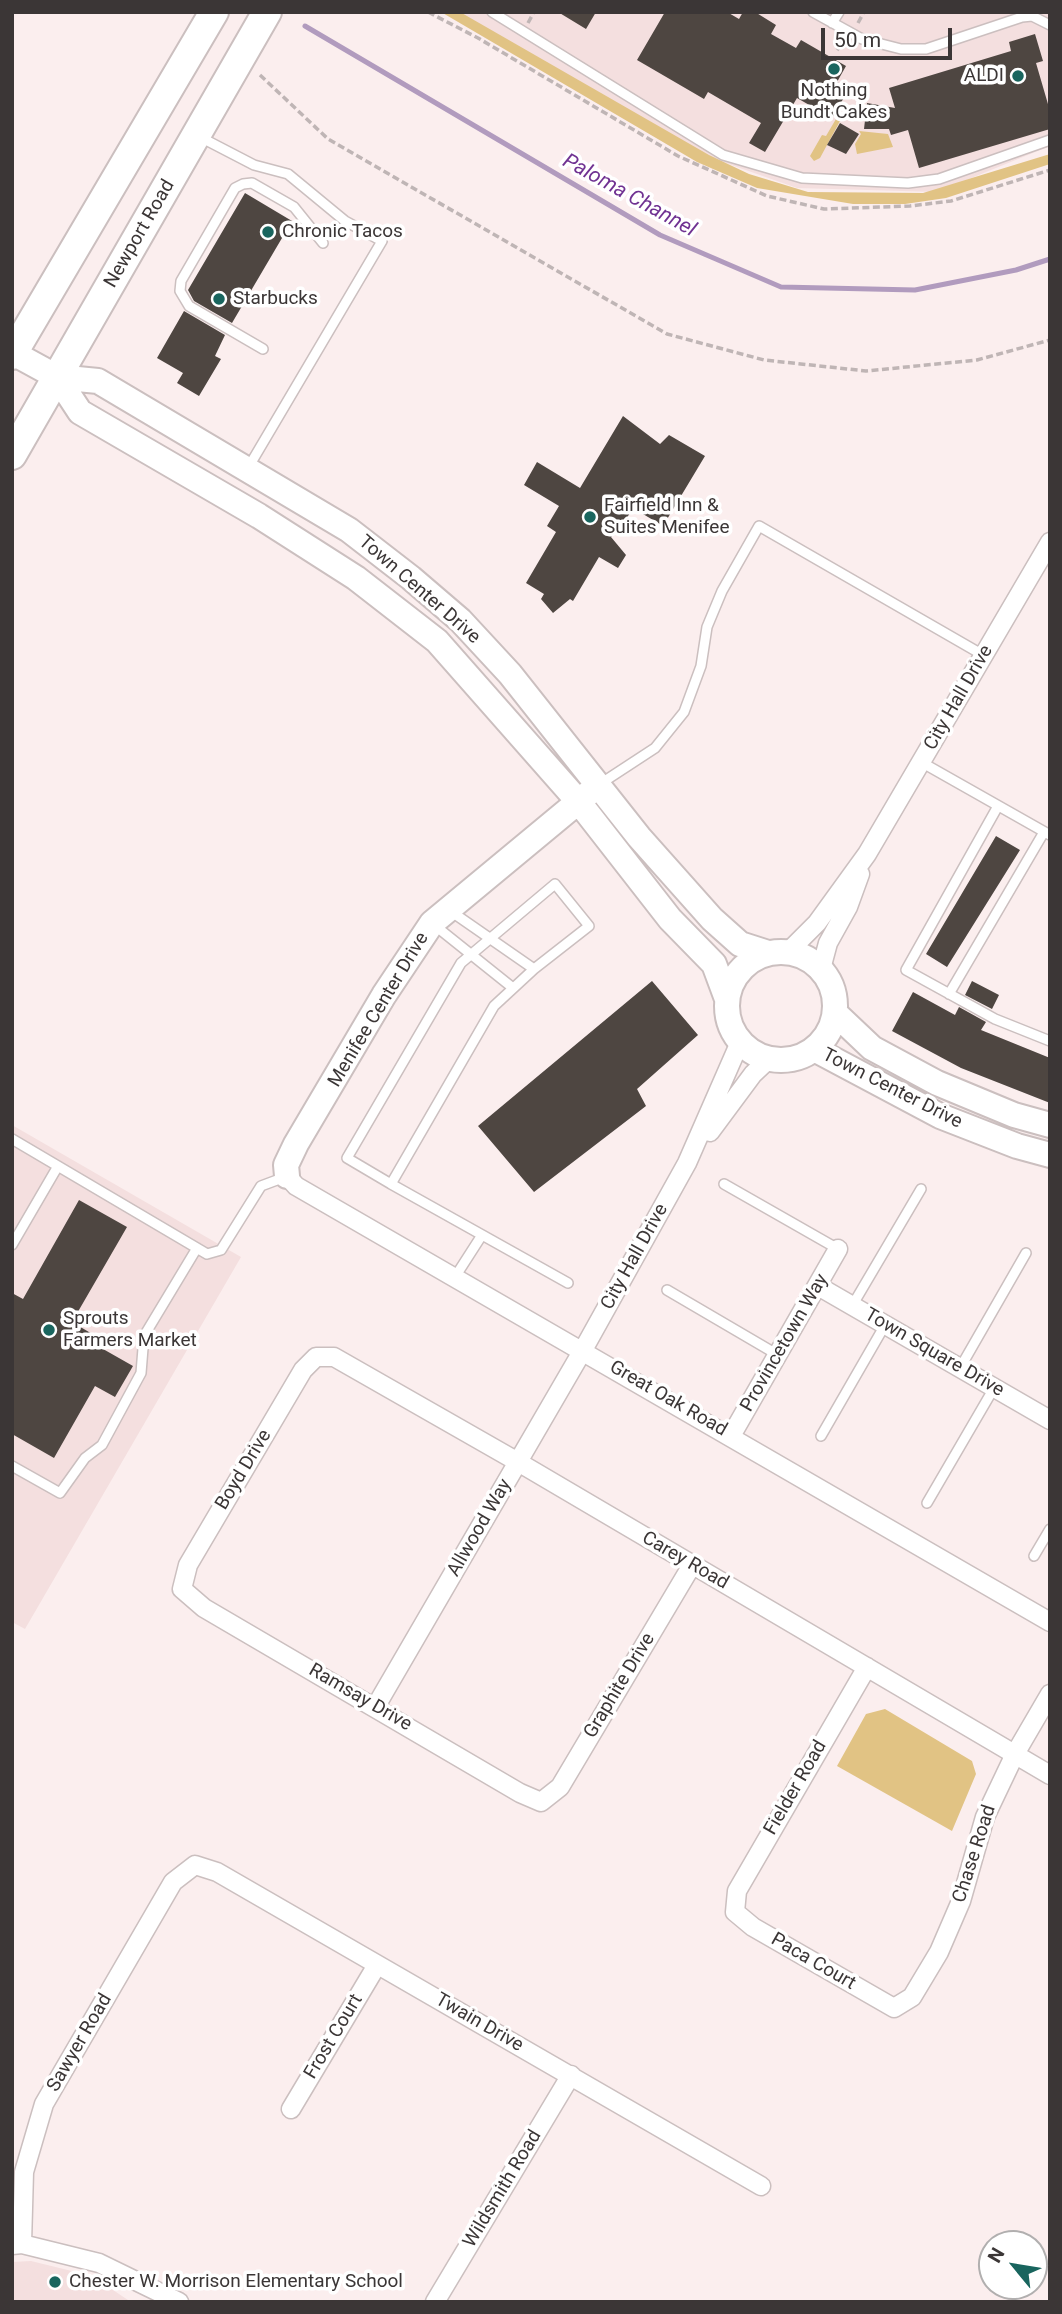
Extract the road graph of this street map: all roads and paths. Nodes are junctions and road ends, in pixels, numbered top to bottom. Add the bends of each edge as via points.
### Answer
1 (214, 12) edge
2 (267, 12) edge
3 (492, 12) edge
4 (813, 12) edge
5 (839, 12) edge
6 (832, 23) junction
7 (1050, 25) edge
8 (248, 71) junction
9 (197, 135) junction
10 (1050, 140) edge
11 (323, 243) dead end
12 (1050, 340) edge
13 (263, 349) dead end
14 (13, 353) edge
15 (57, 377) junction
16 (12, 455) edge
17 (248, 468) junction
18 (259, 516) junction
19 (1050, 542) edge
20 (416, 583) junction
21 (984, 656) junction
22 (922, 762) junction
23 (598, 785) junction
24 (578, 801) junction
25 (998, 806) junction
26 (1047, 834) edge
27 (867, 854) junction
28 (440, 916) junction
29 (489, 940) junction
30 (778, 953) junction
31 (470, 956) junction
32 (821, 969) junction
33 (534, 970) junction
34 (513, 988) junction
35 (949, 994) junction
36 (727, 999) junction
37 (835, 1013) junction
38 (1050, 1041) edge
39 (740, 1042) junction
40 (814, 1049) junction
41 (769, 1059) junction
42 (1050, 1125) edge
43 (12, 1139) edge
44 (1050, 1154) edge
45 (687, 1163) junction
46 (58, 1166) junction
47 (287, 1176) junction
48 (391, 1184) junction
49 (724, 1184) dead end
50 (920, 1189) dead end
51 (482, 1235) junction
52 (12, 1245) edge
53 (197, 1248) junction
54 (838, 1249) joint
55 (1026, 1253) dead end
56 (455, 1277) junction
57 (568, 1283) dead end
58 (818, 1286) junction
59 (667, 1290) dead end
60 (852, 1306) junction
61 (886, 1325) junction
62 (583, 1350) junction
63 (778, 1355) junction
64 (316, 1357) joint
65 (960, 1368) junction
66 (994, 1388) junction
67 (1050, 1420) edge
68 (731, 1436) junction
69 (821, 1436) dead end
70 (518, 1462) junction
71 (12, 1466) edge
72 (926, 1503) dead end
73 (1050, 1529) edge
74 (1034, 1556) dead end
75 (692, 1565) junction
76 (182, 1589) joint
77 (1050, 1622) edge
78 (867, 1667) junction
79 (1050, 1694) edge
80 (376, 1706) junction
81 (1014, 1754) junction
82 (1050, 1775) edge
83 (541, 1802) joint
84 (195, 1865) joint
85 (735, 1912) joint
86 (377, 1965) junction
87 (894, 2008) joint
88 (571, 2076) junction
89 (291, 2109) dead end
90 (761, 2186) dead end
91 (17, 2245) edge
92 (179, 2302) edge
93 (435, 2302) edge

1 - 14 main road
2 - 8 main road, Newport Road
3 - 10 lane via 723,155 802,178 908,183 939,179
4 - 6 lane
5 - 6 lane
6 - 7 lane via 878,44 915,49 1022,17 1032,16
8 - 9 main road, Newport Road
8 - 12 path via 328,139 667,334 764,360 866,371 977,360
9 - 15 main road, Newport Road
9 - 17 lane via 254,165 288,174 345,221 382,242
11 - 13 lane via 294,207 253,183 243,184 235,188 181,281 183,300
14 - 15 street, Town Center Drive
15 - 16 main road, Newport Road
15 - 17 street, Town Center Drive via 98,381
15 - 18 street, Town Center Drive via 80,412
17 - 20 street, Town Center Drive via 349,530
18 - 20 street via 297,521 390,587
18 - 24 street, Town Center Drive via 356,578 438,641
19 - 21 street, City Hall Drive
20 - 23 street, Town Center Drive via 460,620 510,674
21 - 22 street, City Hall Drive
21 - 23 lane via 759,526 707,627 701,666 684,712 656,748
22 - 25 lane
22 - 27 street, City Hall Drive
23 - 24 street, Menifee Center Drive
23 - 30 street, Town Center Drive via 712,919 740,944
24 - 28 street, Menifee Center Drive
24 - 36 street, Town Center Drive via 670,919 715,964
25 - 26 lane
25 - 35 lane via 906,970
26 - 35 lane
27 - 30 street, City Hall Drive via 817,923
27 - 32 street, City Hall Drive
28 - 29 lane
28 - 31 lane
28 - 47 street, Menifee Center Drive via 384,995 296,1144 286,1164
29 - 31 lane
29 - 33 lane
29 - 33 lane via 555,884 589,926
30 - 32 street, Town Center Drive via 803,956
30 - 36 street via 740,970
31 - 34 lane
31 - 48 lane via 461,963 347,1158
32 - 37 street via 833,990
33 - 34 lane
34 - 48 lane via 494,1006
35 - 38 lane
36 - 39 street, Town Center Drive via 728,1019
37 - 40 street, Town Center Drive via 826,1037
37 - 42 street, Town Center Drive via 873,1048 937,1083 1013,1115
39 - 41 street
39 - 45 street, City Hall Drive
40 - 41 street, Town Center Drive via 793,1059
40 - 44 street, Town Center Drive via 940,1116
41 - 45 street, City Hall Drive
43 - 46 lane
45 - 62 street, City Hall Drive
46 - 52 lane
46 - 53 lane
47 - 53 lane via 261,1186 220,1250 207,1254
47 - 56 street, Great Oak Road via 296,1186
48 - 51 lane
49 - 54 lane
50 - 60 lane
51 - 56 lane
51 - 57 lane
53 - 71 lane via 144,1336 141,1373 103,1445 85,1458 60,1493
54 - 58 street, Provincetown Way
55 - 65 lane
56 - 62 street, Great Oak Road
58 - 60 street, Town Square Drive
58 - 63 street, Provincetown Way
59 - 63 lane
60 - 61 street, Town Square Drive
61 - 65 street, Town Square Drive
61 - 69 lane
62 - 68 street, Great Oak Road
62 - 70 street, Allwood Way
63 - 68 street, Provincetown Way
64 - 70 street, Carey Road via 334,1357
64 - 76 street, Boyd Drive via 303,1370 188,1565
65 - 66 street, Town Square Drive
66 - 67 street, Town Square Drive
66 - 72 lane
68 - 77 street, Great Oak Road
70 - 75 street, Carey Road
70 - 80 street, Allwood Way
73 - 74 lane
75 - 78 street, Carey Road
75 - 83 street, Graphite Drive via 560,1787
76 - 80 street, Ramsay Drive via 204,1608
78 - 81 street, Carey Road
78 - 85 street, Fielder Road via 737,1891
79 - 81 street, Chase Road
80 - 83 street, Ramsay Drive
81 - 82 street, Carey Road
81 - 87 street, Chase Road via 985,1817 961,1900 939,1951 912,1997
84 - 86 street, Twain Drive via 217,1872
84 - 91 street, Sawyer Road via 173,1882 44,2104 24,2172
85 - 87 street, Paca Court via 753,1927
86 - 88 street, Twain Drive
86 - 89 street, Frost Court
88 - 90 street, Twain Drive
88 - 93 street, Wildsmith Road
91 - 92 street via 99,2263

